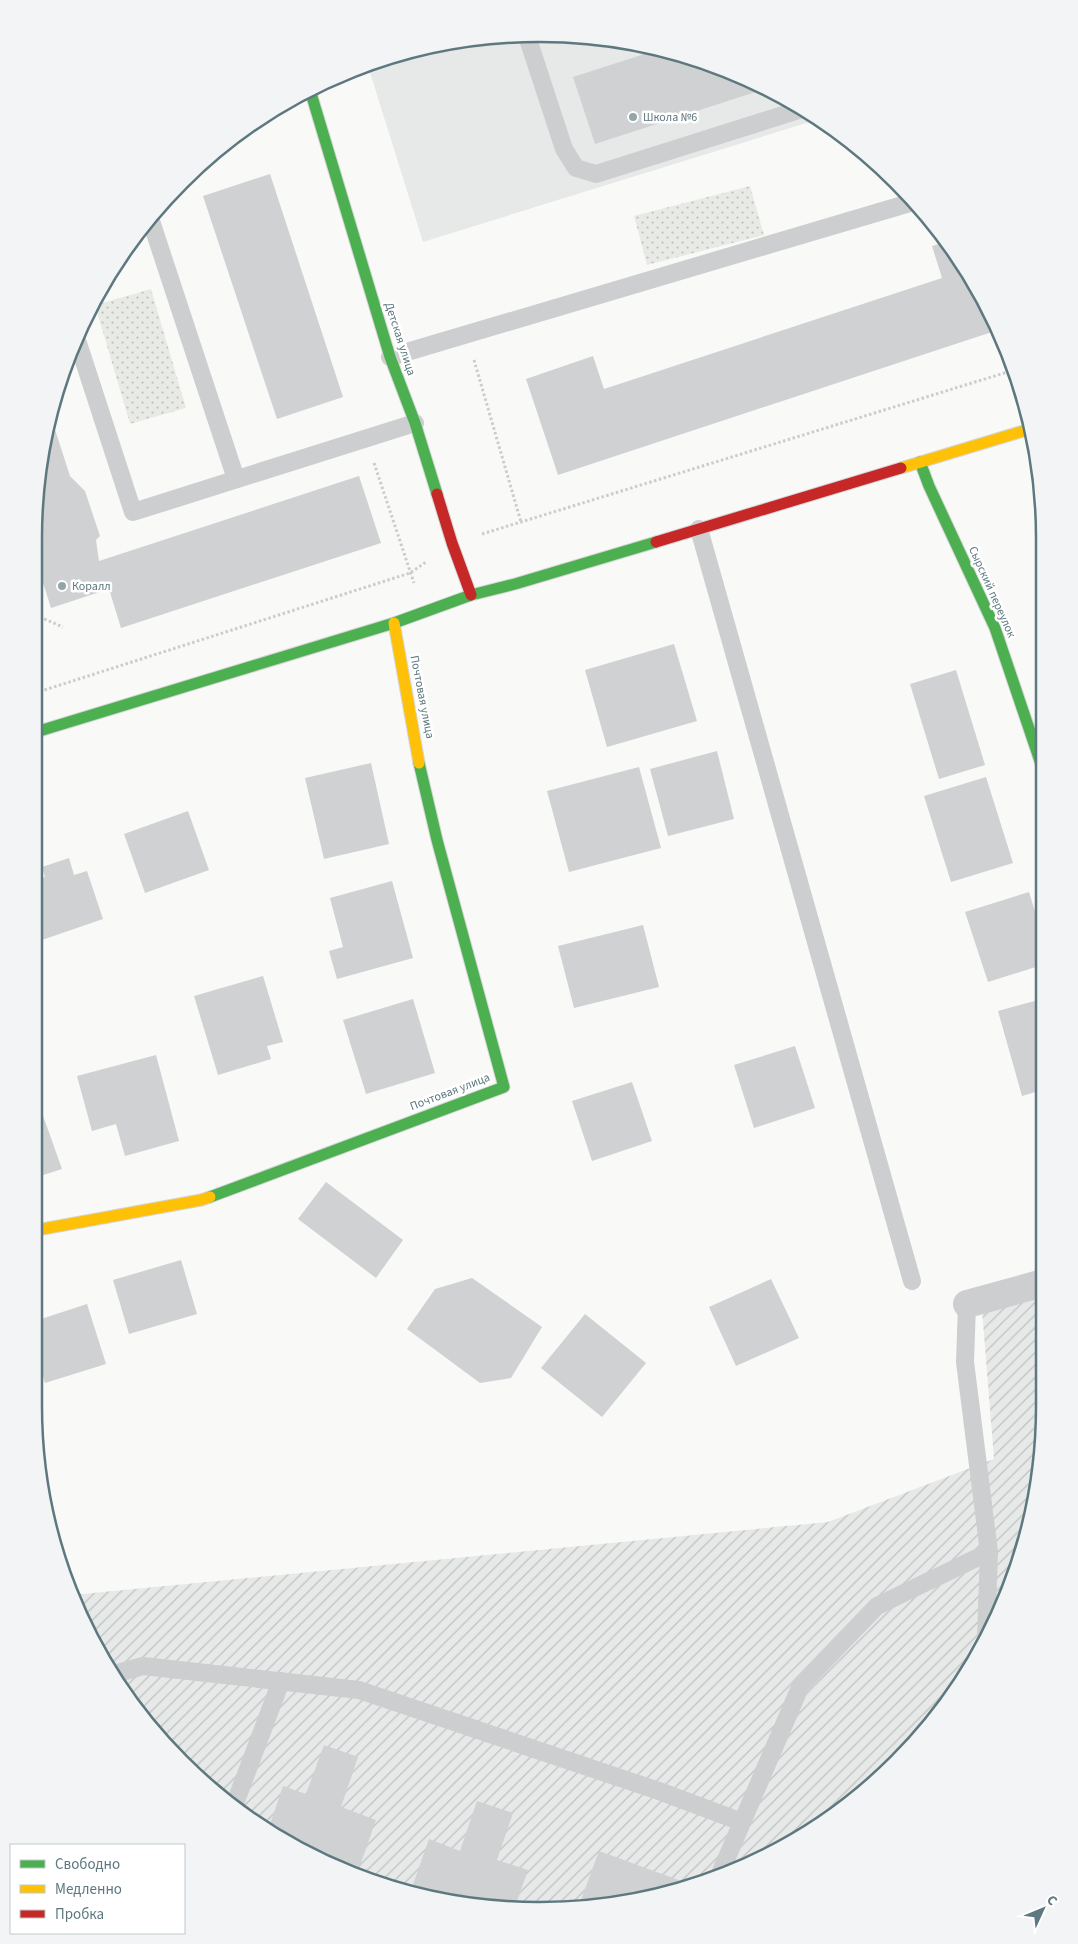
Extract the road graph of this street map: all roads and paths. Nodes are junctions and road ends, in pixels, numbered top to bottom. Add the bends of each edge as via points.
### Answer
1 (529, 43) edge
2 (312, 98) edge
3 (792, 112) edge
4 (905, 204) edge
5 (153, 227) edge
6 (466, 334) junction
7 (80, 349) edge
8 (390, 357) junction
9 (1007, 372) edge
10 (414, 423) junction
11 (1024, 432) edge
12 (366, 438) junction
13 (920, 462) junction
14 (236, 479) junction
15 (521, 522) junction
16 (699, 529) junction
17 (452, 544) junction
18 (410, 573) junction
19 (471, 595) junction
20 (423, 612) junction
21 (42, 618) edge
22 (394, 623) junction
23 (63, 627) dead end
24 (42, 691) edge
25 (42, 730) edge
26 (1036, 749) edge
27 (42, 1229) edge
28 (912, 1281) dead end
29 (1036, 1285) edge
30 (967, 1304) joint
31 (990, 1552) junction
32 (987, 1619) edge
33 (121, 1672) edge
34 (281, 1681) junction
35 (237, 1799) edge
36 (742, 1822) junction
37 (723, 1866) edge

1 - 3 lane via 564,149 576,168 596,174
2 - 8 street, Детская улица
4 - 6 lane
5 - 14 lane
6 - 8 lane
6 - 15 path
7 - 14 lane via 133,512
8 - 10 street, Детская улица
9 - 15 path
10 - 12 lane
10 - 17 street, Детская улица
11 - 13 street
12 - 14 lane
12 - 18 path
13 - 16 street
13 - 26 street, Сырский переулок via 995,628
15 - 17 path
16 - 19 street
16 - 28 lane
17 - 18 path
17 - 19 street, Детская улица
18 - 20 path
18 - 24 path
19 - 20 street
20 - 22 street
21 - 23 path
22 - 25 street
22 - 27 street, Почтовая улица via 428,804 504,1086 200,1200
29 - 30 street
30 - 31 lane via 965,1362
31 - 32 lane
31 - 36 lane via 877,1606 801,1685
33 - 34 lane via 143,1666
34 - 35 lane
34 - 36 lane via 359,1690 660,1790
36 - 37 lane

